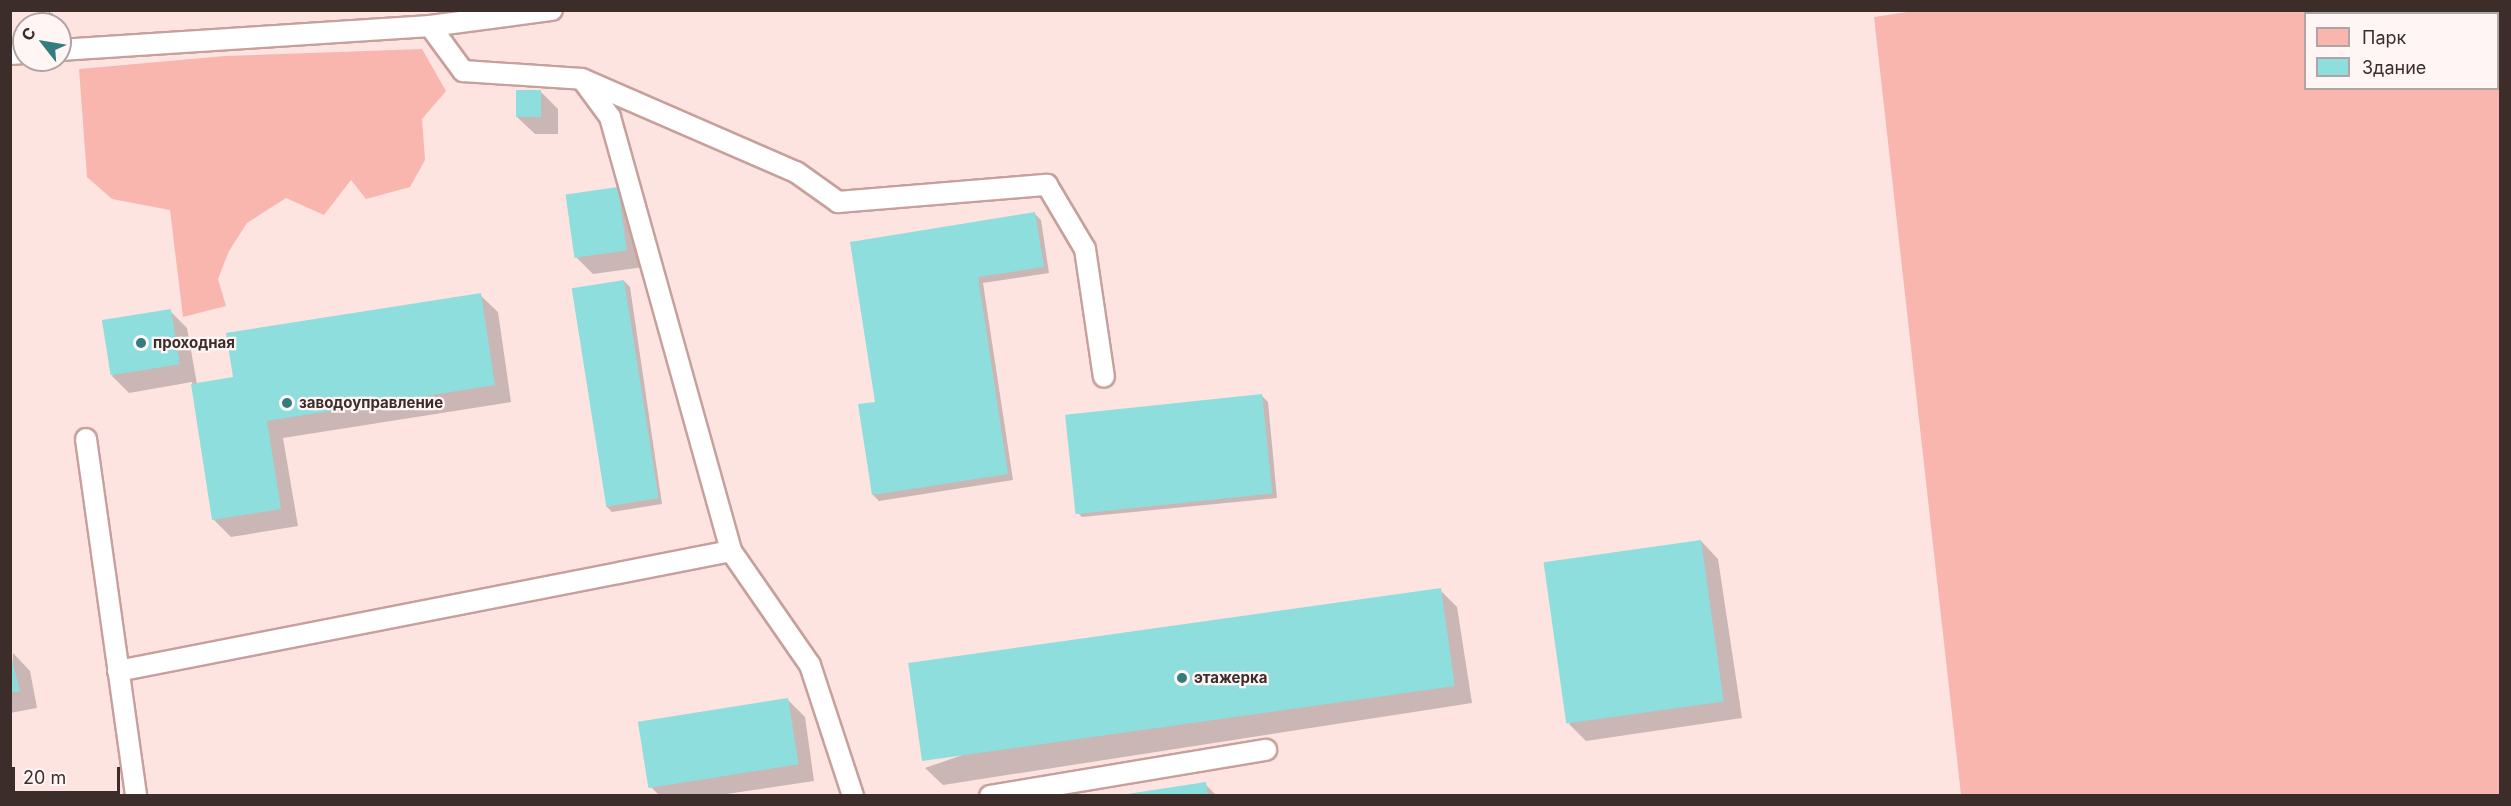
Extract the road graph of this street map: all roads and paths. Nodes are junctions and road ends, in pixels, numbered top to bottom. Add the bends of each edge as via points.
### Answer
1 (552, 10) edge
2 (430, 26) junction
3 (72, 49) edge
4 (582, 79) junction
5 (1104, 377) dead end
6 (86, 439) dead end
7 (731, 551) junction
8 (118, 671) junction
9 (1266, 750) dead end
10 (136, 795) edge
11 (852, 795) edge
12 (990, 795) edge

1 - 2 lane
2 - 3 lane
2 - 4 lane via 463,71
4 - 5 lane via 796,172 838,202 1047,185 1085,249
4 - 7 lane via 610,117
6 - 8 lane
7 - 8 lane
7 - 11 lane via 810,665
8 - 10 lane
9 - 12 lane

